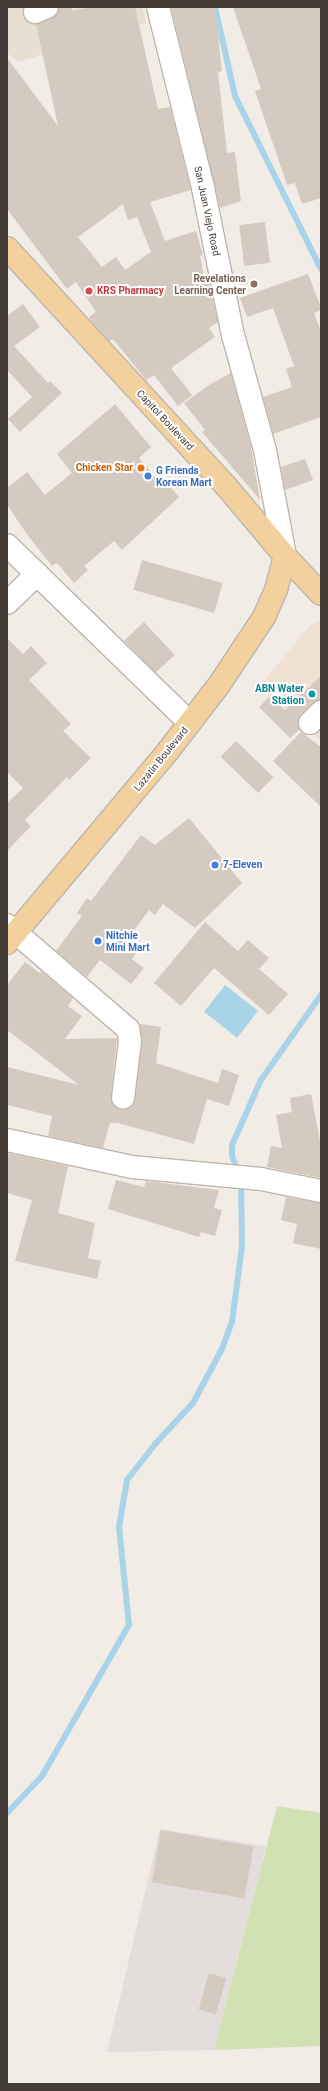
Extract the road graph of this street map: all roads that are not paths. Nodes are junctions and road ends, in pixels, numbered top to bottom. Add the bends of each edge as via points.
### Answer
1 (158, 7) edge
2 (9, 255) edge
3 (7, 545) edge
4 (284, 556) junction
5 (37, 574) junction
6 (321, 594) edge
7 (7, 603) edge
8 (190, 723) junction
9 (10, 934) edge
10 (123, 1098) dead end
11 (7, 1140) edge
12 (321, 1191) edge

1 - 4 street, San Juan Viejo Road via 203,188 233,335 265,450
2 - 4 main road, Capitol Boulevard via 226,486
3 - 5 street
4 - 6 main road, Capitol Boulevard
4 - 8 main road, Lazatin Boulevard via 276,590 264,617 219,685
5 - 7 street
5 - 8 street
8 - 9 main road, Lazatin Boulevard
9 - 10 street via 128,1029 130,1041
11 - 12 street via 132,1167 261,1179

